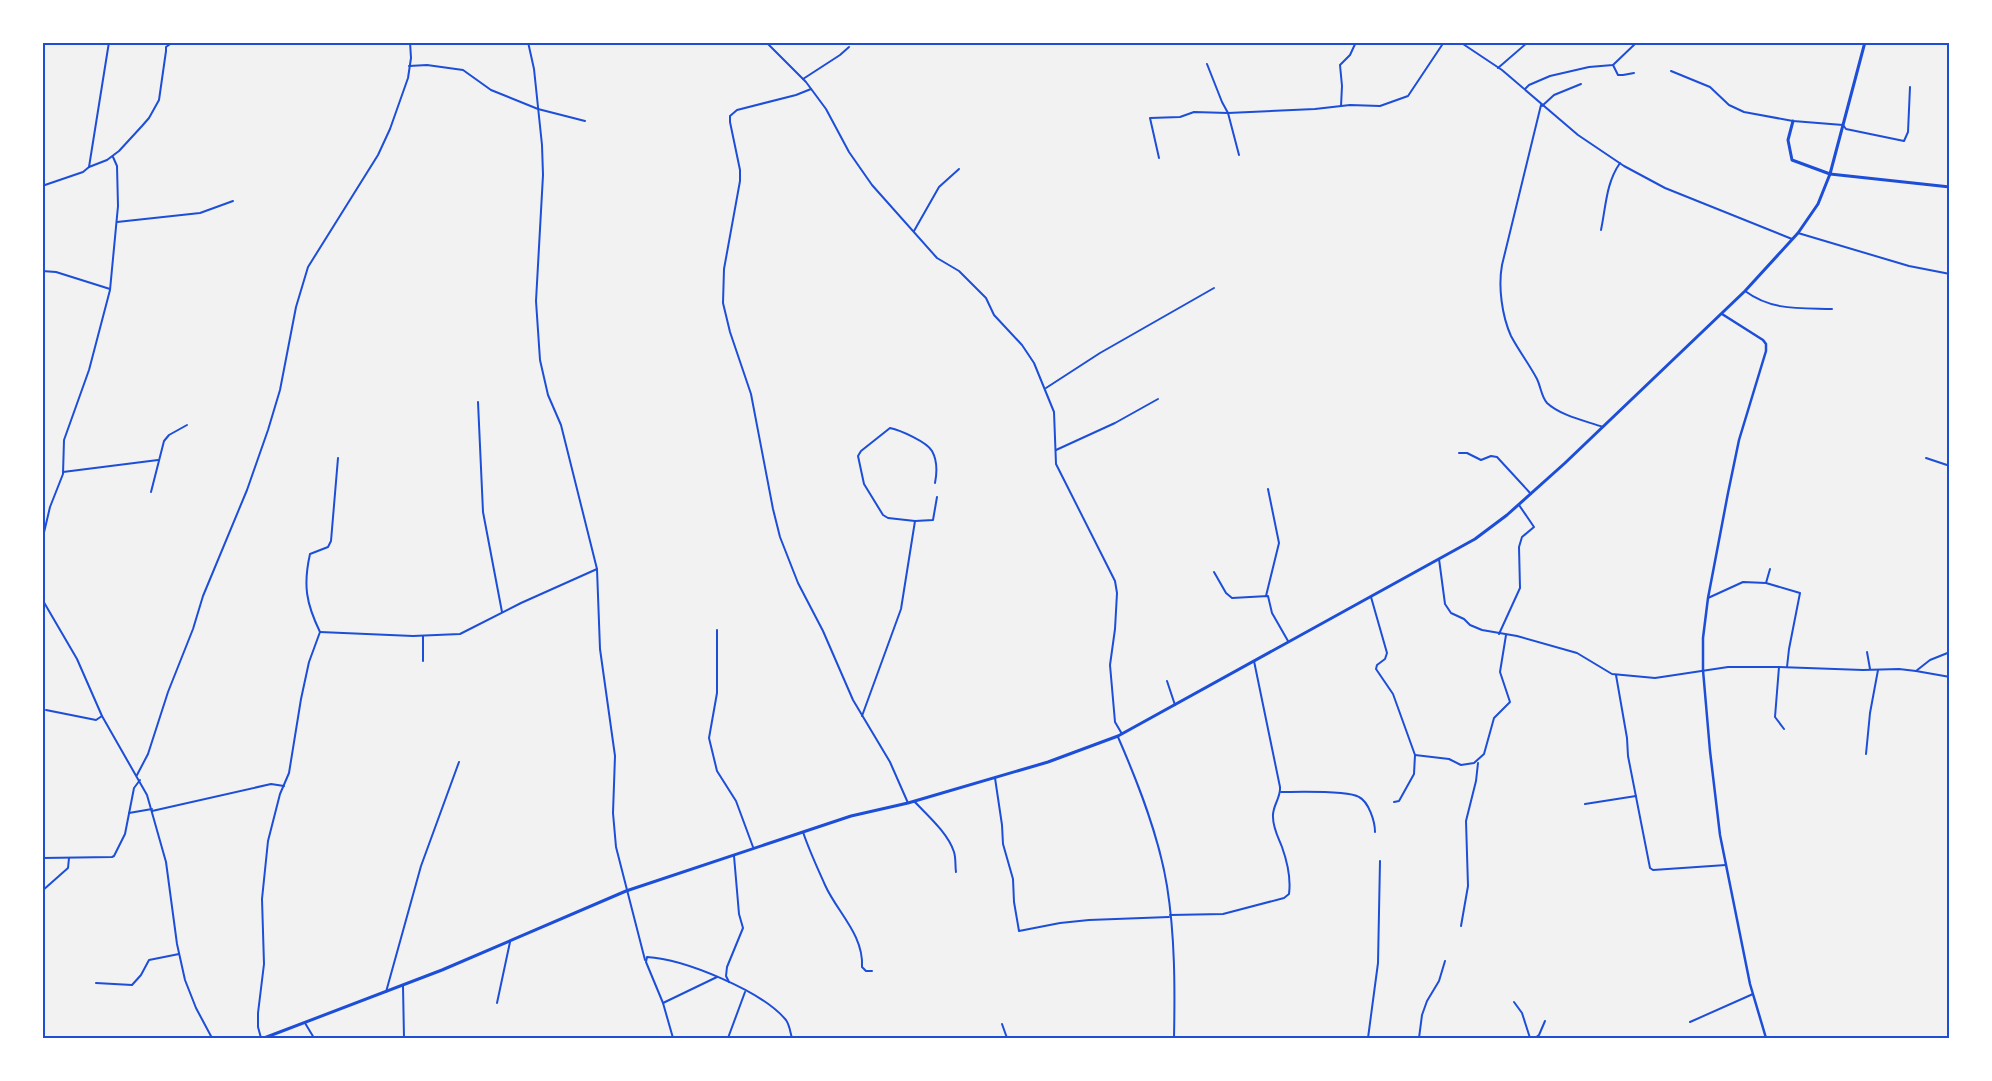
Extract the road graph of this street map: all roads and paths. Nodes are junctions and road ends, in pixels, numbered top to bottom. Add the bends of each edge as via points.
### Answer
1 (109, 42) edge
2 (173, 42) edge
3 (410, 42) edge
4 (528, 42) edge
5 (766, 42) edge
6 (1356, 42) edge
7 (1444, 42) edge
8 (1460, 42) edge
9 (1528, 42) edge
10 (1638, 42) edge
11 (1865, 42) edge
12 (849, 47) dead end
13 (1207, 64) dead end
14 (1612, 65) junction
15 (409, 66) junction
16 (1498, 68) junction
17 (1671, 71) dead end
18 (1634, 73) dead end
19 (803, 79) junction
20 (1581, 84) dead end
21 (1910, 87) dead end
22 (811, 89) junction
23 (1525, 89) junction
24 (1542, 105) junction
25 (1341, 106) junction
26 (538, 109) junction
27 (1228, 113) junction
28 (585, 121) dead end
29 (1793, 122) junction
30 (1844, 126) junction
31 (1239, 155) dead end
32 (113, 157) junction
33 (1159, 158) dead end
34 (1620, 163) junction
35 (89, 167) junction
36 (959, 169) dead end
37 (1830, 174) junction
38 (42, 186) edge
39 (1950, 187) edge
40 (234, 201) dead end
41 (117, 222) junction
42 (1601, 230) dead end
43 (914, 231) junction
44 (1798, 233) junction
45 (1792, 239) junction
46 (42, 271) edge
47 (1950, 274) edge
48 (1214, 288) dead end
49 (110, 290) junction
50 (1745, 291) junction
51 (1832, 309) dead end
52 (1721, 313) junction
53 (1046, 388) junction
54 (1158, 399) dead end
55 (478, 402) dead end
56 (187, 425) dead end
57 (1603, 427) junction
58 (1056, 450) junction
59 (1459, 454) dead end
60 (338, 458) dead end
61 (1926, 458) dead end
62 (158, 460) junction
63 (1950, 466) edge
64 (63, 472) junction
65 (935, 482) dead end
66 (1268, 489) dead end
67 (151, 492) dead end
68 (1531, 494) junction
69 (937, 497) dead end
70 (1519, 505) junction
71 (915, 521) junction
72 (42, 541) edge
73 (1439, 559) junction
74 (597, 569) junction
75 (1770, 569) dead end
76 (1214, 572) dead end
77 (1766, 583) junction
78 (1266, 596) junction
79 (1370, 596) junction
80 (1708, 598) junction
81 (42, 599) edge
82 (502, 612) junction
83 (717, 630) dead end
84 (320, 632) junction
85 (1499, 634) junction
86 (1506, 634) junction
87 (424, 636) junction
88 (1288, 641) junction
89 (1867, 652) dead end
90 (1950, 652) edge
91 (1254, 660) junction
92 (423, 661) dead end
93 (1779, 667) junction
94 (1787, 667) junction
95 (1703, 670) junction
96 (1870, 670) junction
97 (1878, 670) junction
98 (1916, 671) junction
99 (1616, 675) junction
100 (1950, 677) edge
101 (1167, 681) dead end
102 (1175, 705) junction
103 (46, 710) dead end
104 (102, 716) junction
105 (862, 716) junction
106 (1784, 729) dead end
107 (1122, 734) junction
108 (1118, 736) junction
109 (1866, 754) dead end
110 (1414, 755) junction
111 (1478, 761) junction
112 (459, 762) dead end
113 (137, 775) junction
114 (994, 778) junction
115 (140, 780) junction
116 (284, 786) junction
117 (1281, 792) junction
118 (1636, 796) junction
119 (914, 802) junction
120 (1394, 802) dead end
121 (908, 803) junction
122 (1585, 804) dead end
123 (152, 810) junction
124 (129, 813) junction
125 (803, 832) junction
126 (1375, 832) dead end
127 (753, 847) junction
128 (733, 855) junction
129 (42, 858) edge
130 (69, 858) junction
131 (1380, 861) dead end
132 (1726, 864) junction
133 (956, 872) dead end
134 (42, 890) edge
135 (626, 891) junction
136 (1170, 916) junction
137 (1461, 926) dead end
138 (510, 942) junction
139 (179, 954) junction
140 (646, 960) junction
141 (1445, 961) dead end
142 (872, 971) dead end
143 (717, 977) junction
144 (729, 982) junction
145 (96, 983) dead end
146 (403, 985) junction
147 (746, 991) junction
148 (386, 992) junction
149 (1752, 994) junction
150 (1514, 1002) dead end
151 (663, 1003) junction
152 (497, 1004) dead end
153 (1545, 1022) dead end
154 (1690, 1022) dead end
155 (305, 1023) junction
156 (1002, 1024) dead end
157 (212, 1038) edge
158 (262, 1038) edge
159 (314, 1038) edge
160 (404, 1038) edge
161 (673, 1038) edge
162 (728, 1038) edge
163 (792, 1038) edge
164 (1006, 1038) edge
165 (1174, 1038) edge
166 (1368, 1038) edge
167 (1419, 1038) edge
168 (1530, 1038) edge
169 (1534, 1038) edge
170 (1766, 1038) edge

1 - 35 street
2 - 32 street via 166,47 157,105
3 - 15 street
4 - 26 street
5 - 19 street
6 - 25 street via 1340,65
7 - 25 street via 1408,96 1378,106
8 - 16 street
9 - 16 street
10 - 14 street
11 - 30 main road
12 - 19 street
13 - 27 street
14 - 18 street via 1618,75
14 - 23 street via 1550,76
15 - 26 street via 427,64 463,70 492,90
15 - 113 street via 408,78 378,154 308,268 268,430 168,692 148,754
16 - 23 street
17 - 29 street via 1710,87 1733,108
19 - 22 street
20 - 24 street via 1554,95
21 - 30 street via 1908,132 1904,141
22 - 43 street via 872,185
22 - 105 street via 731,114 740,181 724,269 722,303 751,394 780,537 798,583
23 - 24 street
24 - 34 street via 1578,135
24 - 57 street via 1501,272 1505,316 1547,402 1564,413
25 - 27 street
26 - 28 street
26 - 74 street via 543,167 536,301 540,360 548,395 561,425
27 - 31 street
27 - 33 street via 1194,112 1180,117 1150,118
29 - 30 street
29 - 37 main road via 1788,140 1792,160
30 - 37 main road
32 - 35 street
32 - 41 street via 117,173
34 - 42 street via 1609,184
34 - 45 street via 1665,188
35 - 38 street
36 - 43 street via 938,187
37 - 39 main road
37 - 44 main road via 1818,204
40 - 41 street via 200,213
41 - 49 street
43 - 53 street via 937,258 959,271 986,298 994,315 1034,363
44 - 45 main road
44 - 47 street via 1908,266
45 - 50 main road
46 - 49 street via 56,272
48 - 53 street
49 - 64 street via 89,370 64,440
50 - 51 street via 1773,305
50 - 52 main road
52 - 57 main road
52 - 80 street via 1763,340 1766,351 1739,440
53 - 58 street via 1054,412
54 - 58 street
55 - 82 street via 483,512
56 - 62 street via 167,437
57 - 68 main road
58 - 107 street via 1056,464 1062,478 1115,580 1115,629 1110,665 1115,722
59 - 68 street via 1466,453 1481,460 1497,457
60 - 84 street via 331,541 328,547 312,551 309,555 306,598
61 - 63 street
62 - 64 street
62 - 67 street
64 - 72 street
65 - 71 street via 937,471 932,450 897,430 890,428 858,456 864,484 883,516
66 - 78 street via 1279,543
68 - 70 main road
69 - 71 street via 933,520
70 - 73 main road via 1483,533
70 - 85 street via 1534,527 1522,537 1519,547 1520,588
71 - 105 street via 901,609
73 - 79 main road
73 - 85 street via 1447,609 1476,628
74 - 82 street
74 - 135 street via 600,649 615,756 614,830
75 - 77 street
76 - 78 street via 1232,598
77 - 80 street via 1743,582
77 - 94 street via 1800,593
78 - 88 street
79 - 88 main road
79 - 110 street via 1388,652 1376,669 1393,694
80 - 95 street
81 - 104 street via 77,659
82 - 87 street via 464,632
83 - 127 street via 717,693 709,738 717,771 739,807
84 - 87 street
84 - 116 street via 307,671 290,773
85 - 86 street
86 - 99 street via 1577,653
86 - 111 street via 1500,672 1510,702 1494,718 1487,745
87 - 92 street
88 - 91 main road
89 - 96 street
90 - 98 street via 1930,660
91 - 102 main road
91 - 117 street
93 - 94 street
93 - 95 street
93 - 106 street via 1775,717
94 - 96 street
95 - 99 street via 1656,678
95 - 132 street via 1710,751
96 - 97 street
97 - 98 street
97 - 109 street
98 - 100 street
99 - 118 street
101 - 102 street
102 - 107 main road
103 - 104 street via 96,720
104 - 113 street
105 - 121 street via 890,762
107 - 108 main road
108 - 114 main road
108 - 136 street via 1159,853
110 - 111 street via 1449,759 1460,765
110 - 120 street via 1413,777 1399,801
111 - 137 street via 1466,821 1468,886
112 - 148 street via 421,866
113 - 115 street
114 - 119 main road
114 - 136 street via 1002,844 1013,879 1019,931 1070,922
115 - 123 street
115 - 124 street via 134,788
116 - 123 street via 270,784
116 - 158 street via 268,841 262,899 264,964 258,1026
117 - 126 street via 1358,796 1373,816
117 - 136 street via 1273,817 1286,862 1287,896 1223,914
118 - 122 street
118 - 132 street via 1652,870
119 - 121 main road
119 - 133 street via 953,848
121 - 125 main road via 851,816
123 - 124 street
123 - 139 street via 166,862
124 - 130 street via 125,834 114,856
125 - 127 main road
125 - 142 street via 825,885 855,936 863,959 862,967
127 - 128 main road
128 - 135 main road
128 - 144 street via 743,928 727,968
129 - 130 street
130 - 134 street via 68,868
131 - 166 street via 1378,963
132 - 149 street
135 - 138 main road
135 - 140 street
136 - 165 street
138 - 146 main road
138 - 152 street
139 - 145 street via 149,960 142,975 130,986
139 - 157 street via 189,992
140 - 143 street via 652,957
140 - 151 street
141 - 167 street via 1422,1015
143 - 144 street
143 - 151 street
144 - 147 street
146 - 148 main road
146 - 160 street
147 - 162 street
147 - 163 street via 760,998 784,1019
148 - 155 main road
149 - 154 street
149 - 170 street
150 - 168 street
151 - 161 street
153 - 169 street
155 - 158 main road
155 - 159 street
156 - 164 street

